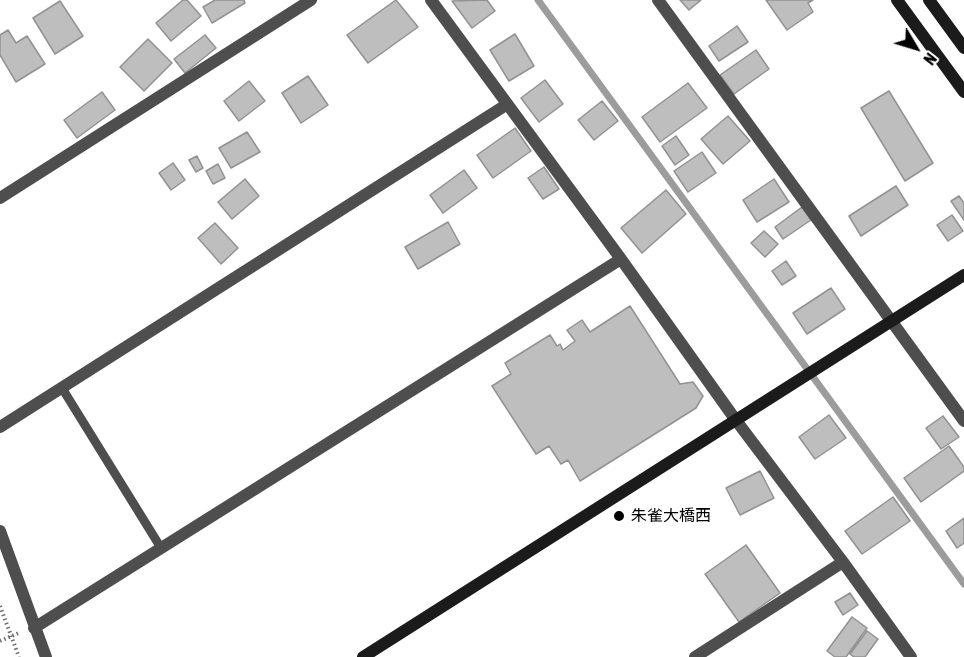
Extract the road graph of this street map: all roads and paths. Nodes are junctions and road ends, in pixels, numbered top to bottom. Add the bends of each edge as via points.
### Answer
1 (311, 0) edge
2 (431, 0) edge
3 (658, 0) edge
4 (897, 0) edge
5 (929, 0) edge
6 (964, 48) edge
7 (964, 92) edge
8 (506, 105) junction
9 (0, 198) edge
10 (621, 259) junction
11 (964, 275) edge
12 (891, 321) junction
13 (62, 388) junction
14 (735, 419) junction
15 (964, 421) edge
16 (0, 427) edge
17 (0, 531) edge
18 (161, 548) junction
19 (843, 562) junction
20 (0, 606) edge
21 (34, 628) junction
22 (20, 657) edge
23 (46, 657) edge
24 (364, 657) edge
25 (695, 657) edge
26 (911, 657) edge

1 - 9 street
2 - 8 street
3 - 12 street
4 - 7 street
5 - 6 street
8 - 10 street
8 - 13 street
10 - 14 street
10 - 18 street
11 - 12 street
12 - 14 street
12 - 15 street
13 - 16 street
13 - 18 lane
14 - 19 street
14 - 24 street
17 - 21 street
18 - 21 street
19 - 25 street
19 - 26 street
20 - 22 path
21 - 23 street

